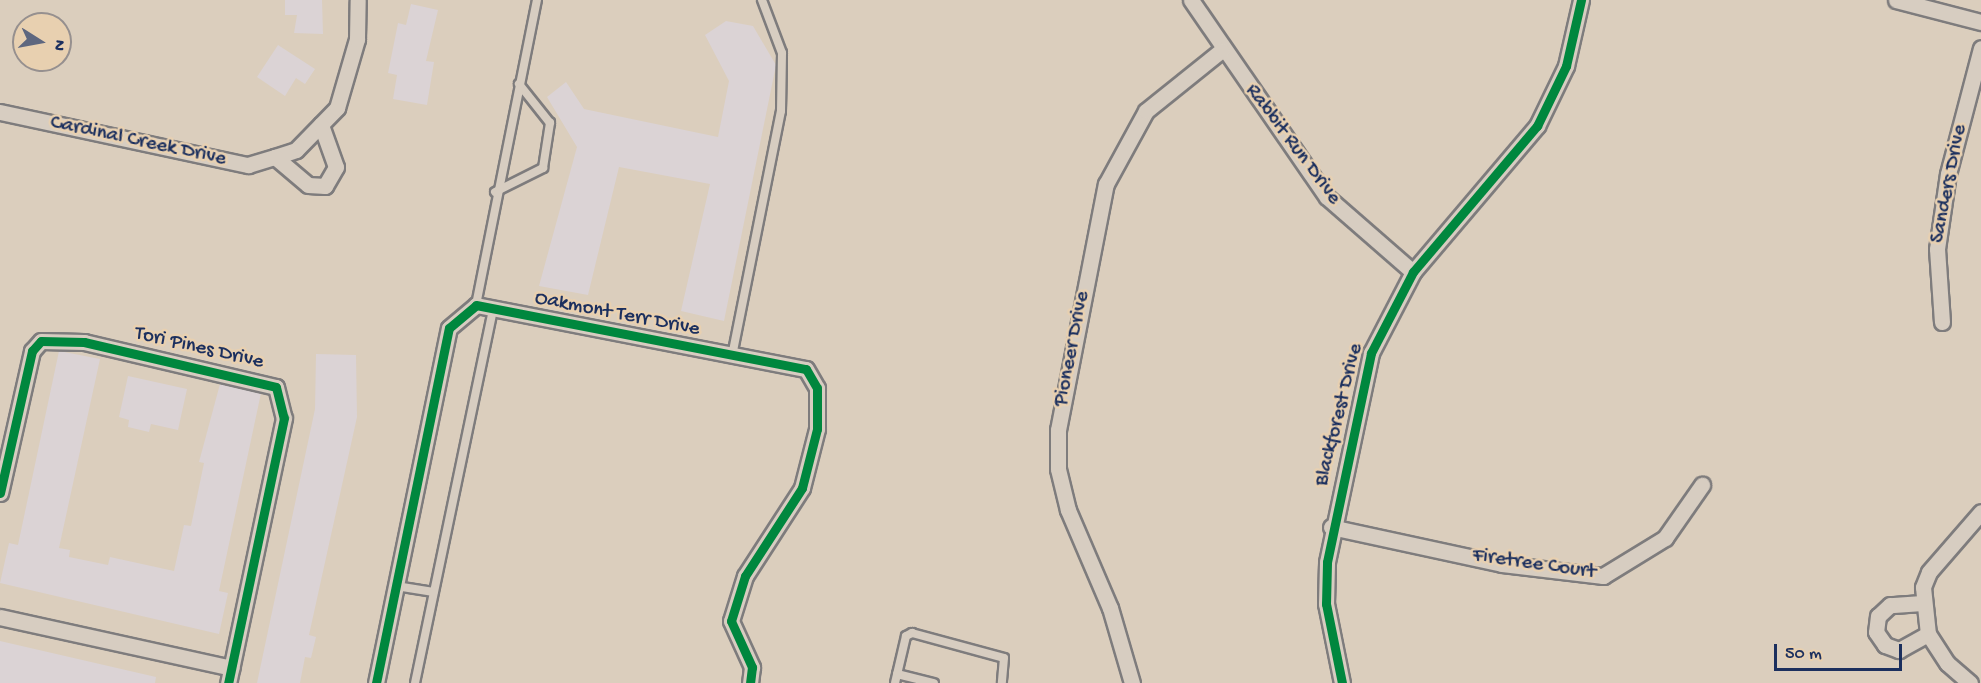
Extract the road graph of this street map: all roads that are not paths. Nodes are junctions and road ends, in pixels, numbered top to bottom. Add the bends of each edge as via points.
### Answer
1 (358, 0) edge
2 (537, 0) edge
3 (762, 0) edge
4 (1191, 0) edge
5 (1581, 0) edge
6 (1899, 0) edge
7 (1981, 22) edge
8 (1981, 48) edge
9 (1222, 50) junction
10 (519, 84) junction
11 (0, 112) edge
12 (321, 125) junction
13 (275, 157) junction
14 (495, 192) junction
15 (1413, 272) junction
16 (476, 305) junction
17 (493, 309) junction
18 (1942, 322) dead end
19 (732, 356) junction
20 (1702, 485) dead end
21 (0, 493) edge
22 (1981, 512) edge
23 (1331, 527) junction
24 (396, 586) junction
25 (434, 592) junction
26 (1922, 603) junction
27 (0, 617) edge
28 (1928, 634) junction
29 (229, 675) edge
30 (896, 679) edge
31 (376, 683) edge
32 (415, 683) edge
33 (750, 683) edge
34 (934, 683) edge
35 (1002, 683) edge
36 (1132, 683) edge
37 (1342, 683) edge
38 (1970, 683) edge

1 - 12 street, Cardinal Creek Drive via 350,78 337,108
2 - 10 lane
3 - 19 lane via 782,53 781,111
4 - 9 street, Rabbit Run Drive
5 - 15 street, Blackforest Drive via 1566,66 1537,126
6 - 7 street
8 - 18 street, Sanders Drive via 1948,174 1938,238
9 - 15 street, Rabbit Run Drive via 1327,196
9 - 36 street, Pioneer Drive via 1146,111 1106,184 1058,430 1058,469 1068,510 1110,608
10 - 14 lane
10 - 14 lane via 550,123 543,168
11 - 13 street, Cardinal Creek Drive via 248,165
12 - 13 street, Cardinal Creek Drive via 296,150
12 - 13 street via 336,167 325,186 308,185
14 - 16 lane
15 - 23 street, Blackforest Drive via 1371,353
16 - 17 street, Oakmont Terr Drive
16 - 24 street via 449,328
17 - 19 street, Oakmont Terr Drive
17 - 25 lane
19 - 33 street, Oakmont Terr Drive via 806,369 817,388 817,429 802,488 745,576 731,621 752,667
20 - 23 street, Firetree Court via 1665,538 1604,576 1502,564
21 - 29 street, Tori Pines Drive via 32,351 42,341 84,342 276,387 284,418
22 - 26 street via 1929,572
23 - 37 street, Blackforest Drive via 1326,604
24 - 25 lane
24 - 31 street
25 - 32 lane
26 - 28 street
26 - 28 street via 1890,605 1878,616 1876,632 1885,645 1899,650
27 - 29 street, Tori Pines Drive
28 - 38 street via 1947,663
30 - 34 lane
30 - 35 lane via 906,636 912,633 1004,658

